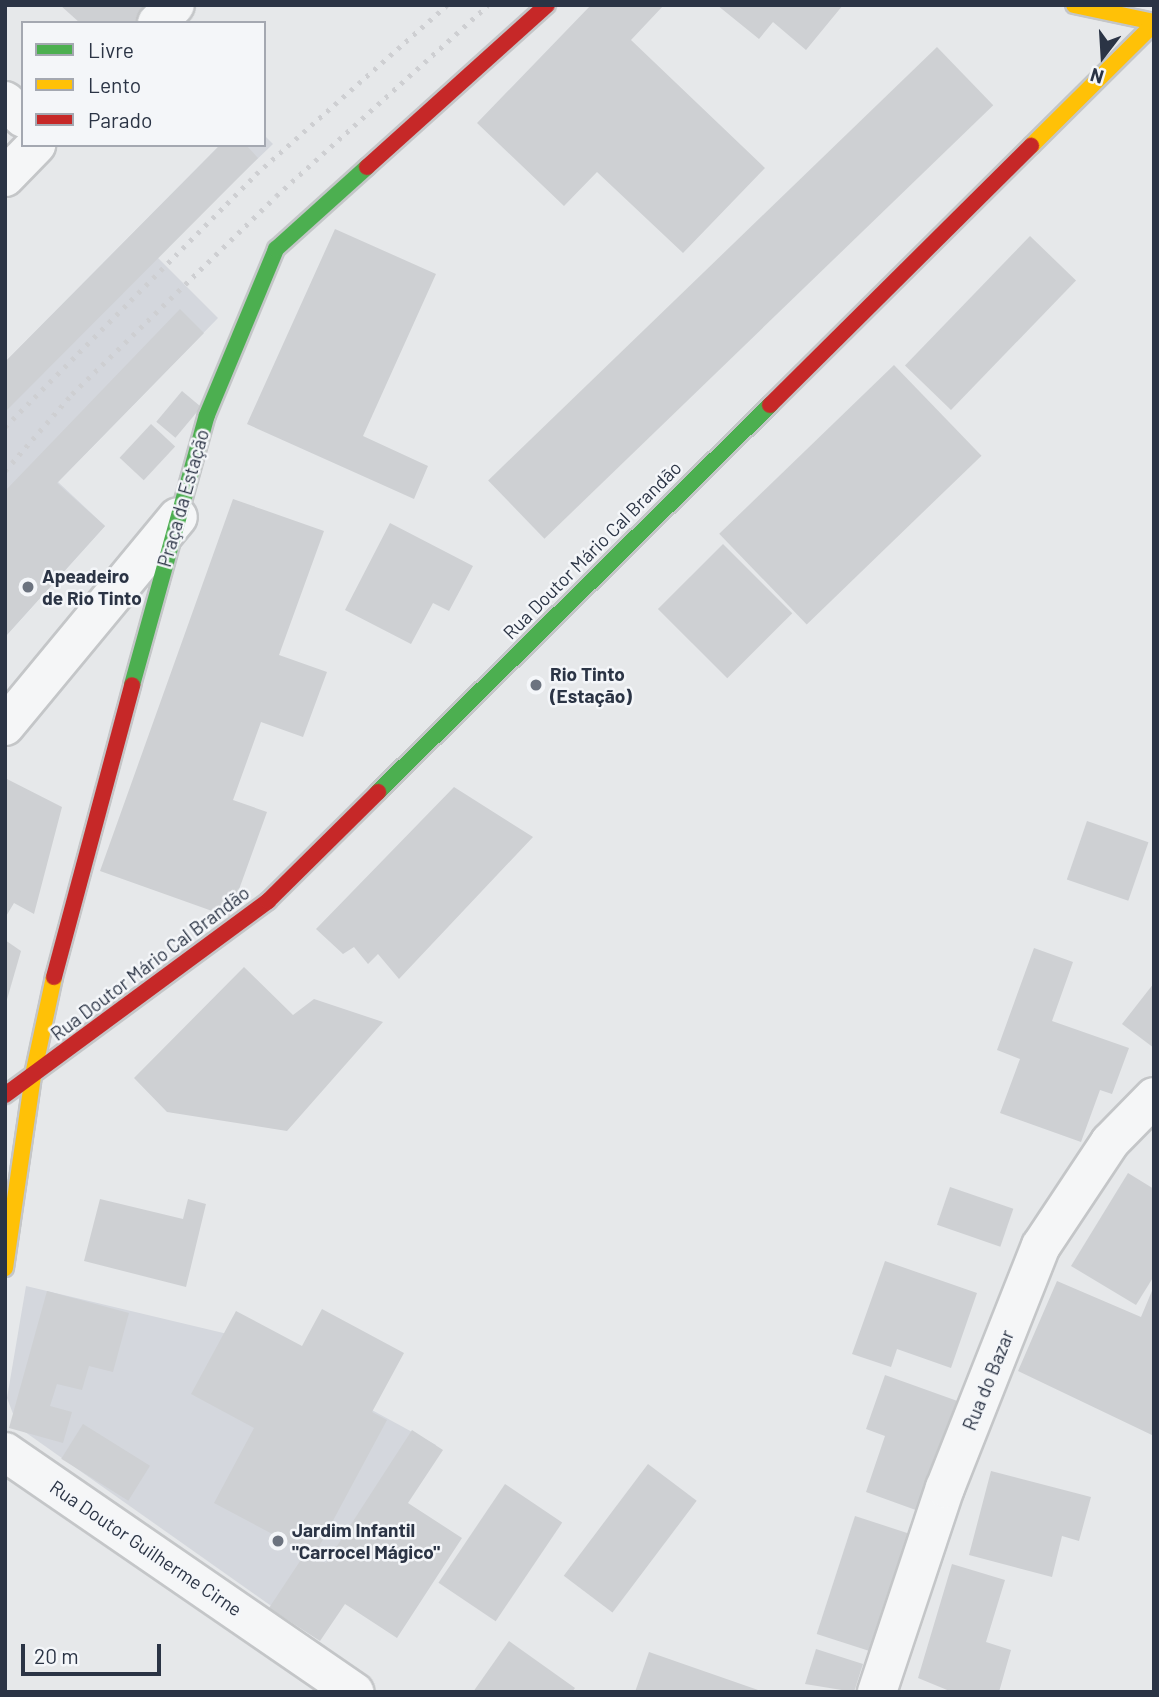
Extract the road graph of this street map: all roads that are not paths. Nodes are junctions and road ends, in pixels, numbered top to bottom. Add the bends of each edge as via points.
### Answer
1 (175, 5) edge
2 (547, 5) edge
3 (1074, 5) edge
4 (159, 21) edge
5 (1154, 23) edge
6 (5, 101) edge
7 (21, 116) edge
8 (34, 147) edge
9 (5, 177) edge
10 (178, 517) junction
11 (5, 726) edge
12 (33, 1075) junction
13 (5, 1095) edge
14 (1154, 1097) edge
15 (5, 1268) edge
16 (5, 1452) edge
17 (354, 1692) edge
18 (877, 1692) edge

1 - 4 street
2 - 10 street, Praça da Estação via 276,249 206,415
3 - 5 street
5 - 12 street, Rua Doutor Mário Cal Brandão via 268,901
6 - 7 street
8 - 9 street
10 - 11 street
10 - 12 street, Praça da Estação via 65,928
12 - 13 street
12 - 15 street, Praça da Estação
14 - 18 street, Rua do Bazar via 1110,1142 1041,1246 946,1488
16 - 17 street, Rua Doutor Guilherme Cirne

